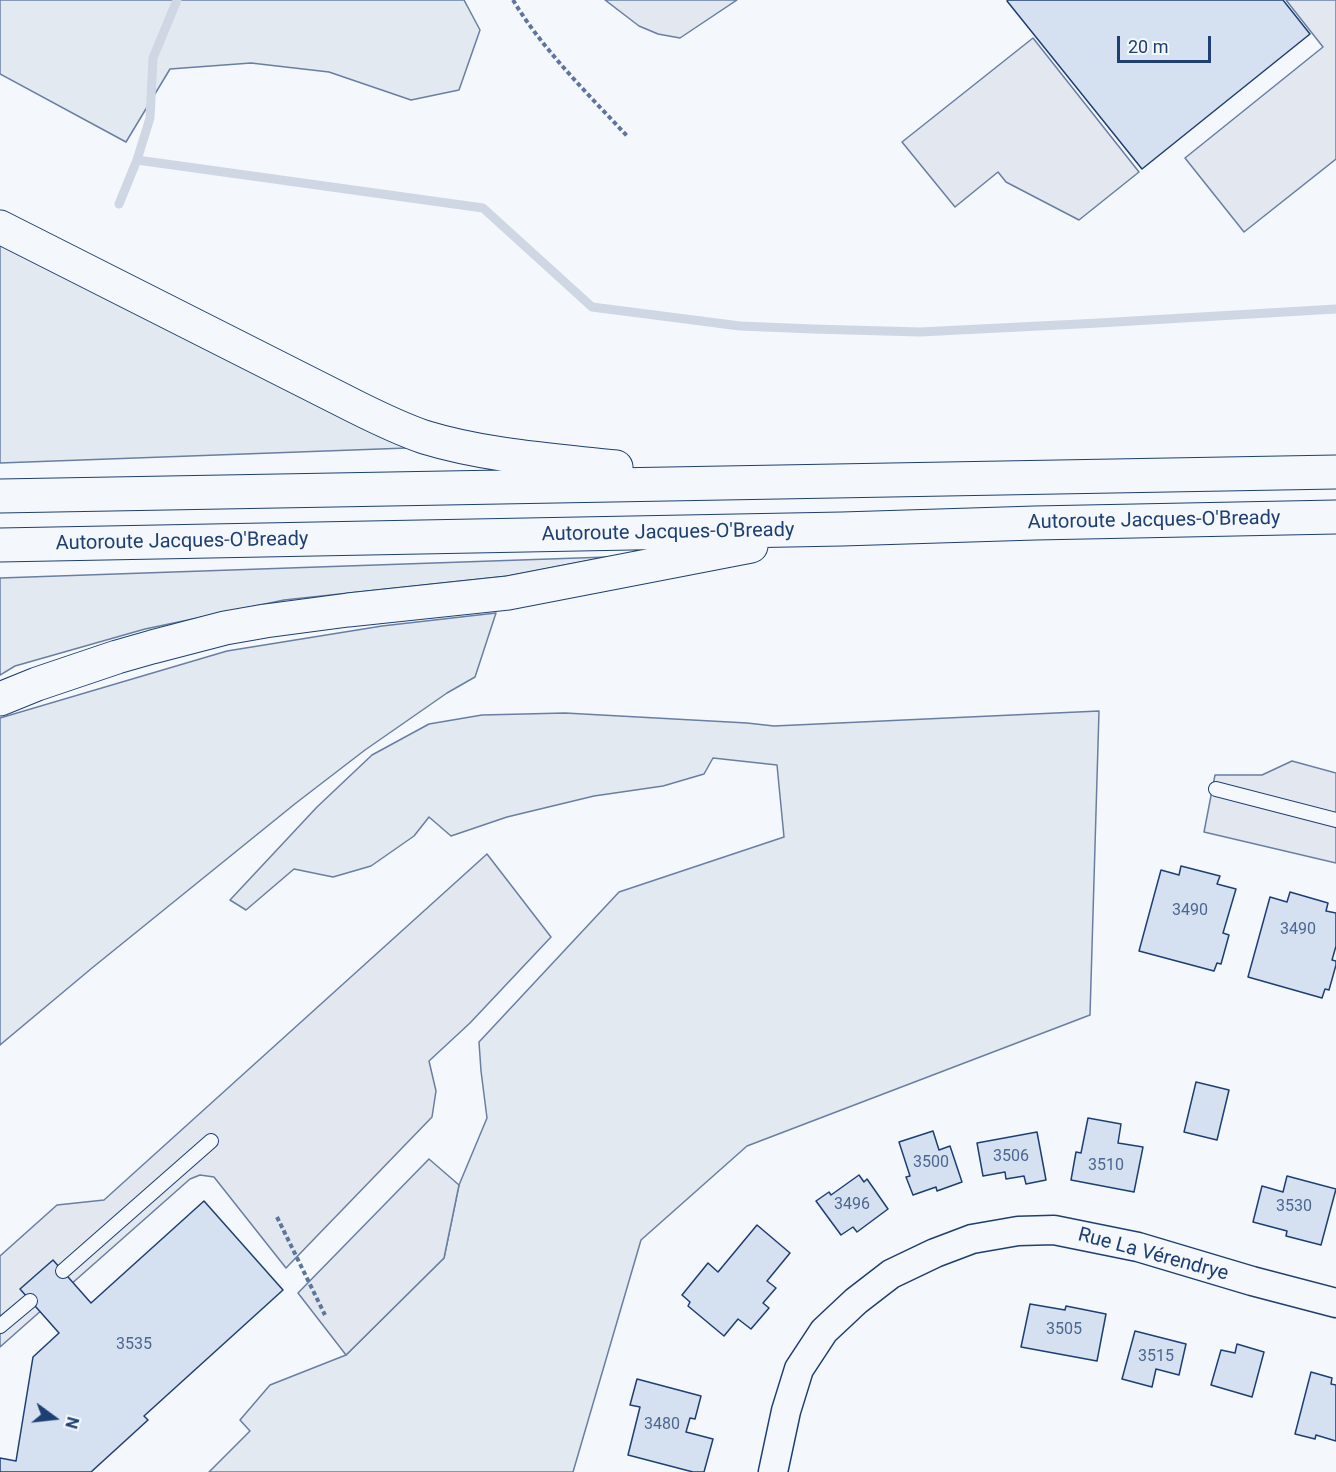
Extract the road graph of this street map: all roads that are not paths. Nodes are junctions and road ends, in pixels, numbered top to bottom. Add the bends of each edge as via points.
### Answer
1 (0, 227) edge
2 (1336, 472) edge
3 (743, 482) junction
4 (0, 496) edge
5 (1336, 517) edge
6 (842, 529) junction
7 (0, 545) edge
8 (0, 699) edge
9 (1216, 789) dead end
10 (1336, 820) edge
11 (211, 1142) dead end
12 (63, 1271) dead end
13 (30, 1300) dead end
14 (1336, 1303) edge
15 (0, 1326) edge
16 (773, 1472) edge

1 - 3 highway via 356,407 424,436 515,455
2 - 3 highway
3 - 4 highway
5 - 6 highway, Autoroute Jacques-O'Bready
6 - 7 highway, Autoroute Jacques-O'Bready
6 - 8 highway via 508,593 225,628 117,657
9 - 10 lane
11 - 12 lane
13 - 15 lane
14 - 16 street, Rue La Vérendrye via 1138,1247 1054,1230 972,1239 891,1274 824,1332 799,1369

